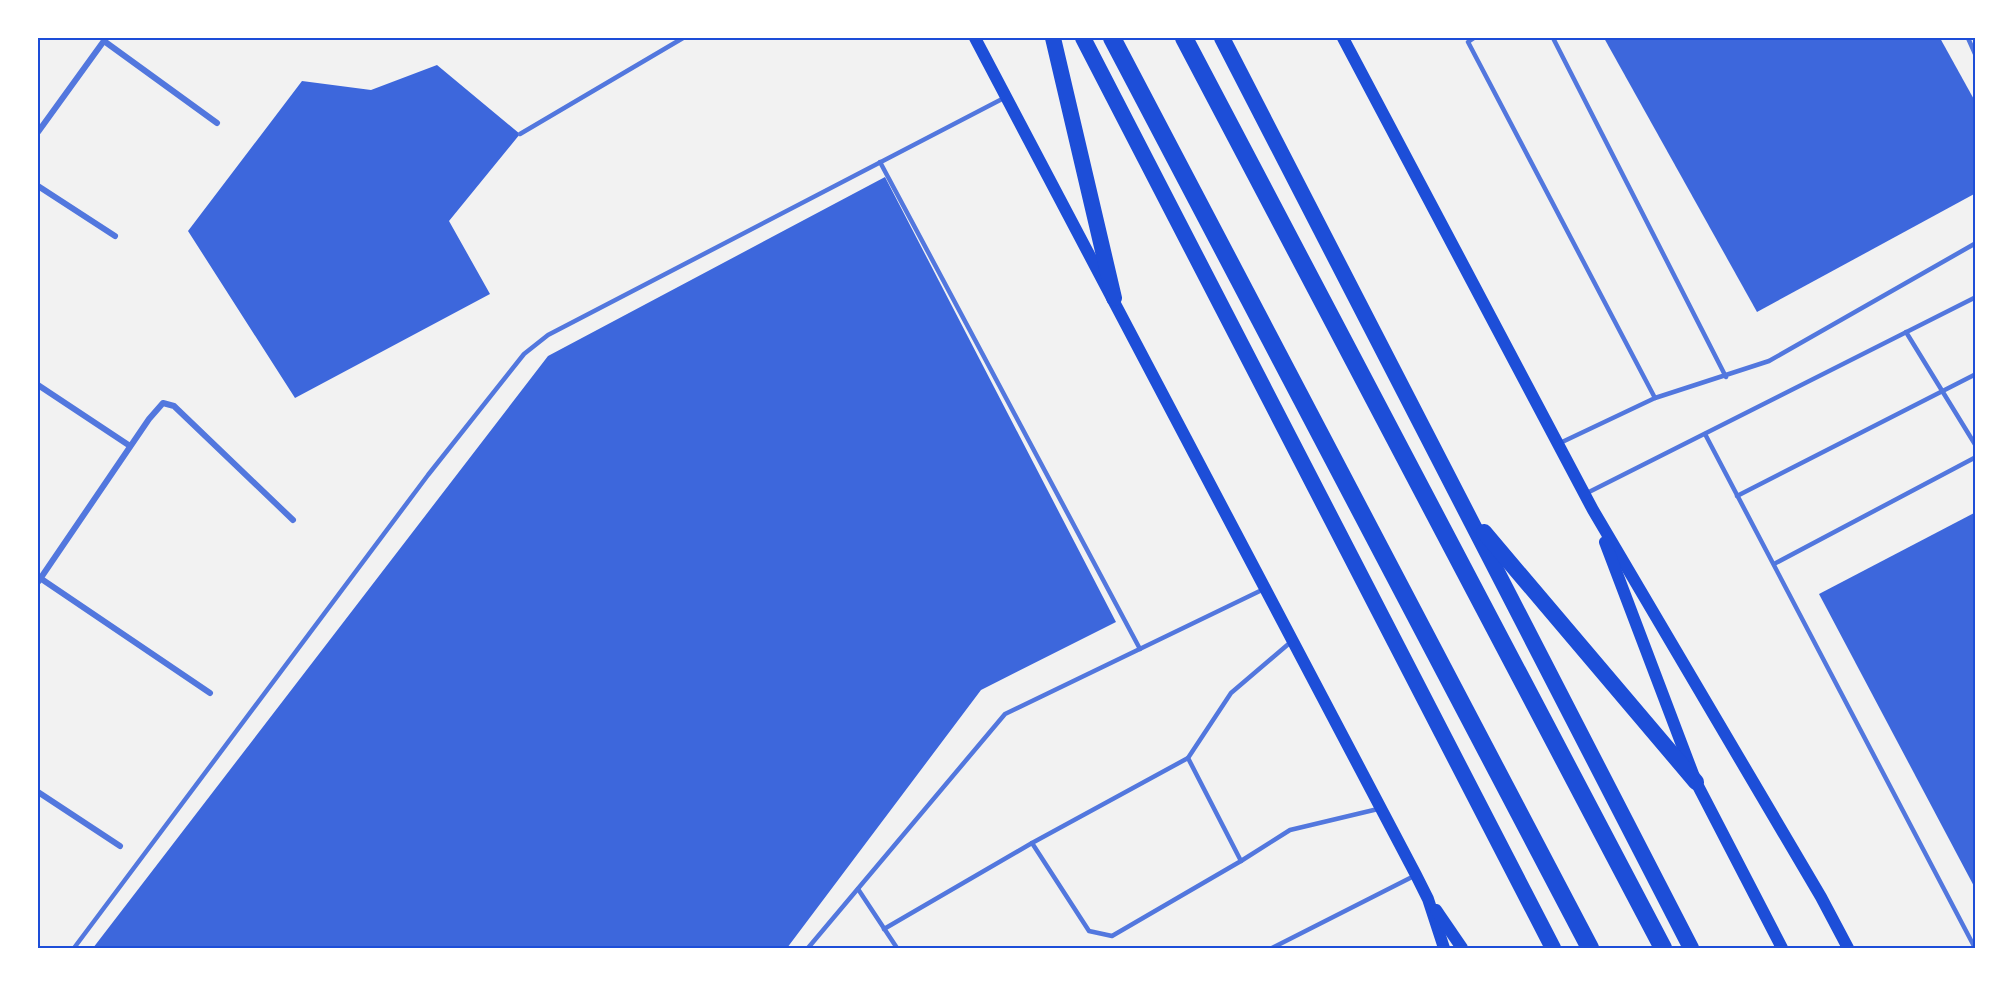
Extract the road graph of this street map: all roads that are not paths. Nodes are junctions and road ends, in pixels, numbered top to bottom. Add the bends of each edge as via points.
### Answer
1 (683, 38) edge
2 (975, 38) edge
3 (1053, 38) edge
4 (1083, 38) edge
5 (1112, 38) edge
6 (1184, 38) edge
7 (1222, 38) edge
8 (1343, 38) edge
9 (1474, 38) edge
10 (1553, 38) edge
11 (1968, 38) edge
12 (105, 39) edge
13 (1976, 56) edge
14 (1006, 96) junction
15 (217, 123) dead end
16 (38, 132) edge
17 (520, 134) dead end
18 (880, 162) junction
19 (38, 186) edge
20 (115, 236) dead end
21 (1976, 243) edge
22 (1976, 297) edge
23 (1114, 298) junction
24 (1906, 332) junction
25 (1976, 374) edge
26 (1726, 377) junction
27 (38, 385) edge
28 (1942, 392) junction
29 (1655, 398) junction
30 (1705, 434) junction
31 (1558, 444) junction
32 (130, 446) junction
33 (1976, 446) edge
34 (1976, 457) edge
35 (1584, 494) junction
36 (1737, 496) junction
37 (1593, 510) junction
38 (1465, 511) junction
39 (293, 520) dead end
40 (1774, 564) junction
41 (39, 580) edge
42 (1266, 588) junction
43 (1293, 640) junction
44 (1140, 649) junction
45 (210, 693) dead end
46 (1188, 758) junction
47 (1696, 782) junction
48 (38, 792) edge
49 (1381, 809) junction
50 (1032, 843) junction
51 (120, 846) dead end
52 (1241, 861) junction
53 (1416, 875) junction
54 (858, 889) junction
55 (1428, 899) junction
56 (884, 928) junction
57 (75, 948) edge
58 (808, 948) edge
59 (897, 948) edge
60 (1272, 948) edge
61 (1444, 948) edge
62 (1462, 948) edge
63 (1553, 948) edge
64 (1590, 948) edge
65 (1663, 948) edge
66 (1691, 948) edge
67 (1782, 948) edge
68 (1848, 948) edge
69 (1975, 948) edge

1 - 17 lane
2 - 14 main road
3 - 23 highway
4 - 63 highway
5 - 64 highway
6 - 65 highway
7 - 38 highway
8 - 31 main road
9 - 29 lane via 1468,42
10 - 26 lane
11 - 13 lane
12 - 15 street
12 - 16 street
14 - 18 lane
14 - 23 main road
18 - 44 lane
18 - 57 lane via 548,336 524,354 421,484
19 - 20 street
21 - 26 lane via 1769,361
22 - 24 lane
23 - 42 main road
24 - 28 lane
24 - 30 lane
25 - 28 lane
26 - 29 lane
27 - 32 street
28 - 33 lane
28 - 36 lane
29 - 31 lane
30 - 35 lane
30 - 36 lane
31 - 35 main road
32 - 39 street via 160,405 171,404
32 - 41 street
34 - 40 lane
35 - 37 main road
36 - 40 lane
37 - 47 main road
37 - 68 main road
38 - 47 highway
38 - 66 highway
40 - 69 lane
41 - 45 street
42 - 43 main road
42 - 44 lane
43 - 46 lane via 1231,693
43 - 49 main road
44 - 54 lane via 1005,714
46 - 50 lane
46 - 52 lane
47 - 67 main road
48 - 51 street
49 - 52 lane via 1290,830
49 - 53 main road
50 - 52 lane via 1089,931 1099,935 1112,936
50 - 56 lane
53 - 55 main road
53 - 60 lane
54 - 56 lane
54 - 58 lane
55 - 61 main road
55 - 62 main road
56 - 59 lane

